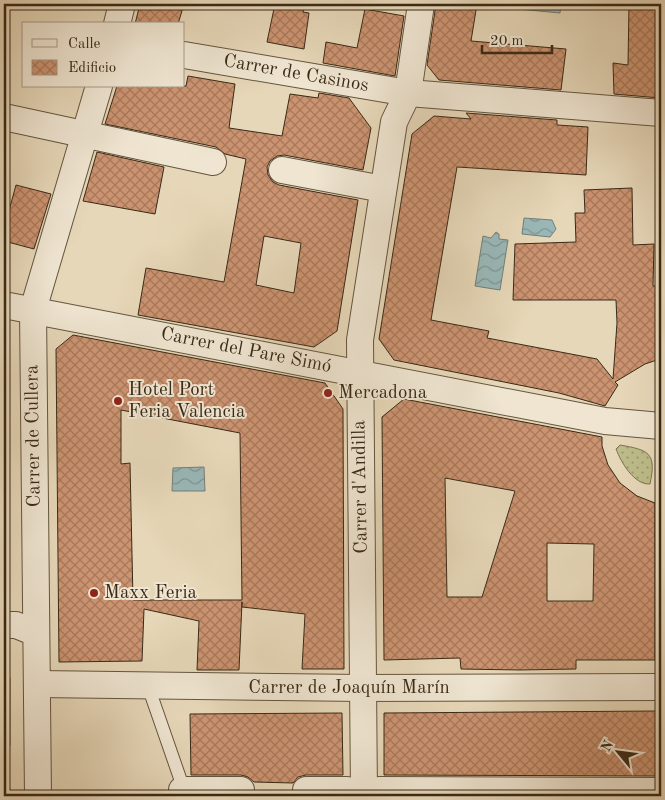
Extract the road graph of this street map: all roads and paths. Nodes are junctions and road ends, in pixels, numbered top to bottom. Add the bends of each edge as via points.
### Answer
1 (122, 4) edge
2 (421, 4) edge
3 (118, 22) edge
4 (185, 55) edge
5 (98, 88) edge
6 (408, 93) junction
7 (661, 113) edge
8 (4, 117) edge
9 (86, 134) junction
10 (213, 162) dead end
11 (282, 170) dead end
12 (383, 189) junction
13 (4, 305) edge
14 (33, 310) junction
15 (360, 373) junction
16 (661, 426) edge
17 (4, 625) edge
18 (36, 633) junction
19 (37, 684) junction
20 (148, 686) junction
21 (661, 687) edge
22 (363, 688) junction
23 (242, 790) dead end
24 (306, 790) dead end
25 (661, 791) edge
26 (363, 792) edge
27 (182, 793) edge
28 (38, 796) edge

1 - 3 street
2 - 6 street, Carrer d'Andilla
4 - 6 street, Carrer de Casinos
5 - 9 street, Carrer de Cullera
6 - 7 street, Carrer de Casinos
6 - 12 street, Carrer d'Andilla via 394,122
8 - 9 street
9 - 10 street
9 - 14 street, Carrer de Cullera
11 - 12 street
12 - 15 street, Carrer d'Andilla via 360,340
13 - 14 street, Carrer del Pare Simó
14 - 15 street, Carrer del Pare Simó
14 - 18 street, Carrer de Cullera
15 - 16 street, Carrer del Pare Simó via 605,421
15 - 22 street, Carrer d'Andilla
17 - 18 street via 16,625
18 - 19 street, Carrer de Cullera
19 - 20 street, Carrer de Joaquín Marín
19 - 28 street, Carrer de Cullera
20 - 22 street, Carrer de Joaquín Marín
20 - 27 lane via 182,784
21 - 22 street, Carrer de Joaquín Marín
22 - 26 street, Carrer d'Andilla
23 - 27 street
24 - 26 street
25 - 26 street

